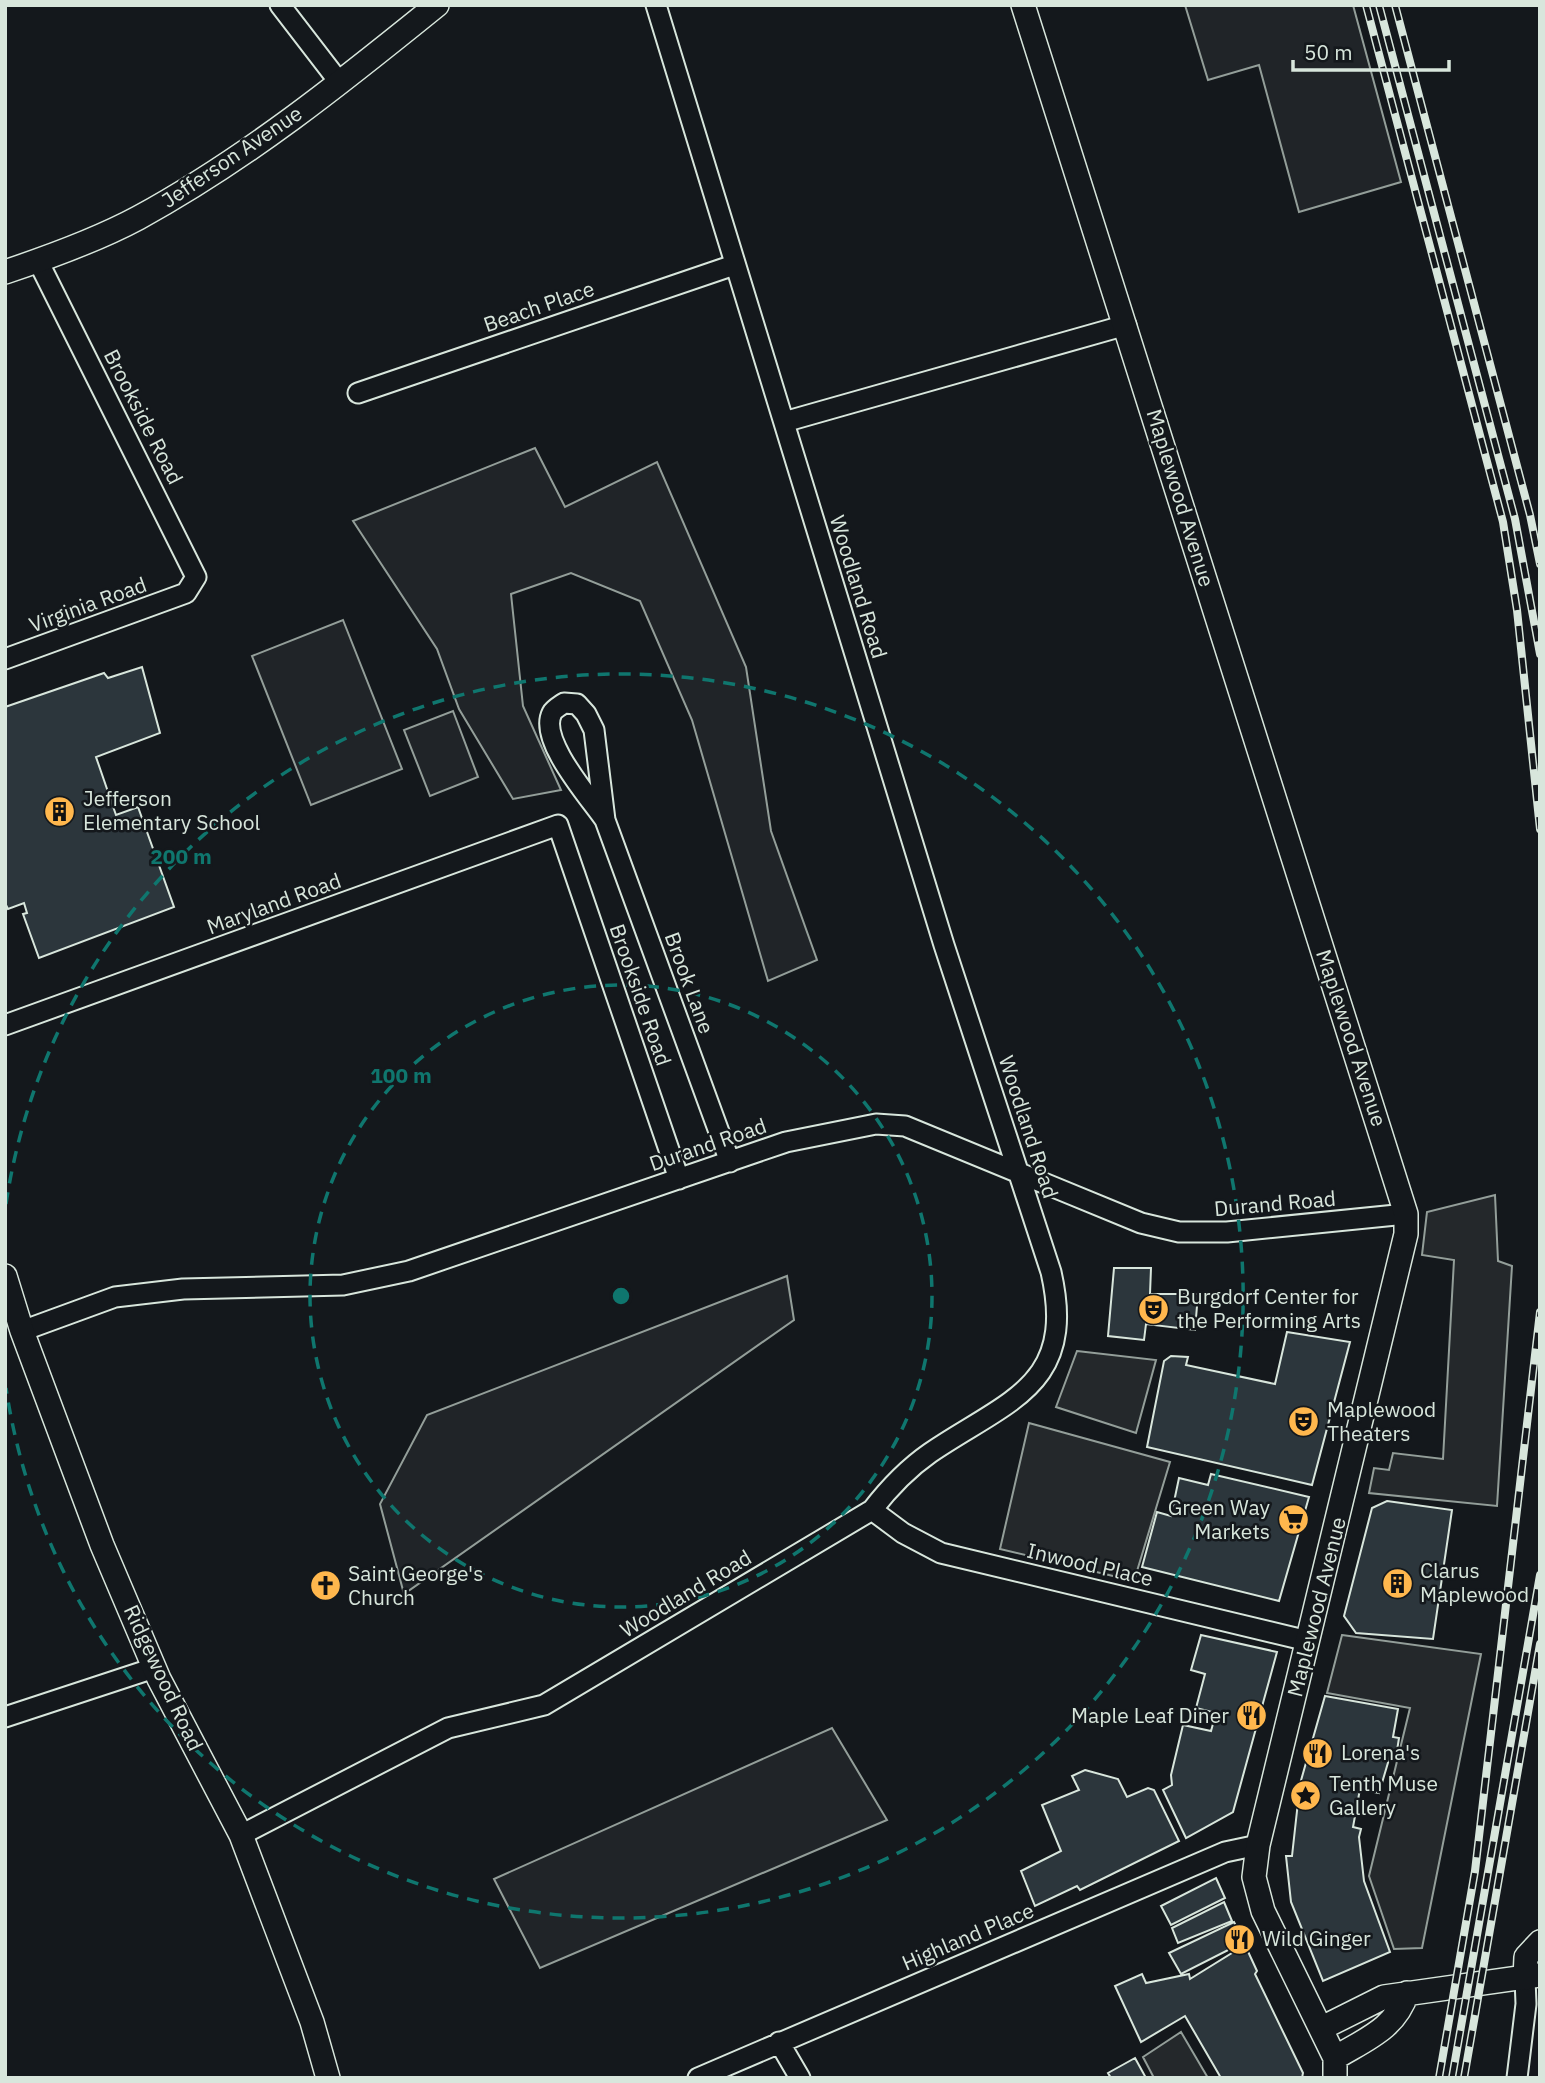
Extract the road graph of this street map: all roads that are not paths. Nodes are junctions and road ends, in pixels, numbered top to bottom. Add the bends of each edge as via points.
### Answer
1 (280, 5) edge
2 (437, 5) edge
3 (656, 5) edge
4 (1023, 5) edge
5 (340, 83) junction
6 (38, 261) junction
7 (734, 265) junction
8 (5, 272) edge
9 (1126, 325) junction
10 (358, 393) dead end
11 (784, 422) junction
12 (186, 593) joint
13 (5, 659) edge
14 (605, 820) junction
15 (558, 825) joint
16 (5, 1025) edge
17 (730, 1161) junction
18 (1018, 1172) junction
19 (680, 1179) junction
20 (1406, 1214) junction
21 (6, 1282) edge
22 (22, 1331) junction
23 (872, 1510) junction
24 (1308, 1641) junction
25 (155, 1668) junction
26 (5, 1717) edge
27 (242, 1835) junction
28 (1258, 1845) junction
29 (1540, 1942) edge
30 (1532, 1976) edge
31 (1407, 1993) junction
32 (1322, 2028) junction
33 (779, 2042) junction
34 (1335, 2068) edge
35 (328, 2078) edge
36 (698, 2078) edge
37 (800, 2078) edge
38 (1517, 2078) edge

1 - 5 street
2 - 5 street, Jefferson Avenue
3 - 7 street, Woodland Road
4 - 9 street, Maplewood Avenue
5 - 6 street, Jefferson Avenue via 183,192 136,219
6 - 8 street, Jefferson Avenue
6 - 12 street, Brookside Road via 196,577
7 - 10 street, Beach Place
7 - 11 street, Woodland Road
9 - 11 street
9 - 20 street, Maplewood Avenue
11 - 18 street, Woodland Road
12 - 13 street, Virginia Road
14 - 14 street, Brook Lane via 594,730 577,704 564,703 552,711 548,726 556,751
14 - 17 street, Brook Lane
15 - 16 street, Maryland Road
15 - 19 street, Brookside Road
17 - 18 street, Durand Road via 786,1142 876,1124 905,1126
17 - 19 street, Durand Road
18 - 20 street, Durand Road via 1141,1223 1179,1233
18 - 23 street, Woodland Road via 1057,1299 1057,1337 1049,1356 1039,1376 1012,1403 911,1467
19 - 22 street, Durand Road via 409,1271 343,1284 183,1289 115,1297
20 - 24 street, Maplewood Avenue via 1406,1234
21 - 22 street, Ridgewood Road
22 - 25 street, Ridgewood Road via 102,1545
23 - 24 street, Inwood Place via 941,1553
23 - 27 street, Woodland Road via 544,1705 448,1728
24 - 28 street, Maplewood Avenue
25 - 26 street
25 - 27 street, Ridgewood Road
27 - 35 street, Ridgewood Road via 313,2022
28 - 32 street, Maplewood Avenue via 1254,1877 1263,1911
28 - 33 street, Highland Place via 1225,1852
29 - 30 street via 1526,1957
30 - 31 street
30 - 38 street
31 - 32 street via 1384,1997
31 - 34 street via 1401,2012 1389,2025
32 - 34 street, Maplewood Avenue
33 - 36 street, Highland Place
33 - 37 street

